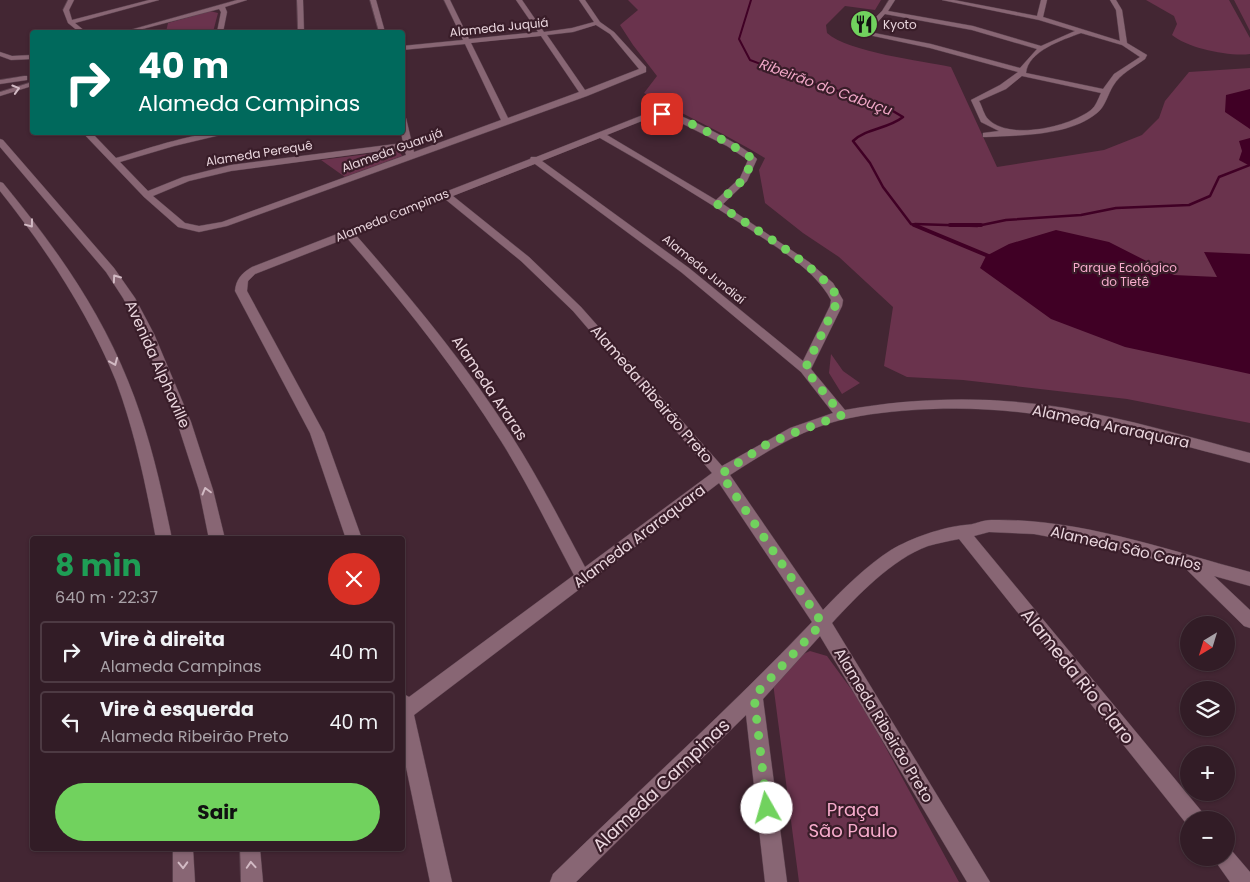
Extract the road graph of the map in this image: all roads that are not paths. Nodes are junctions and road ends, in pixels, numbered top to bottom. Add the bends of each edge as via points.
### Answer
1 (71, 0) edge
2 (156, 0) edge
3 (244, 0) edge
4 (300, 0) edge
5 (373, 0) edge
6 (447, 0) edge
7 (519, 0) edge
8 (582, 0) edge
9 (892, 0) edge
10 (945, 0) edge
11 (1044, 0) edge
12 (1113, 0) edge
13 (966, 2) edge
14 (223, 9) junction
15 (884, 12) junction
16 (1040, 18) junction
17 (70, 22) junction
18 (158, 23) junction
19 (597, 23) junction
20 (80, 30) edge
21 (133, 30) edge
22 (156, 30) edge
23 (220, 30) edge
24 (301, 30) edge
25 (381, 30) edge
26 (1080, 31) junction
27 (542, 34) junction
28 (1103, 38) joint
29 (467, 41) junction
30 (1123, 41) junction
31 (405, 48) edge
32 (1042, 48) junction
33 (0, 54) edge
34 (30, 56) edge
35 (1017, 71) junction
36 (30, 76) edge
37 (0, 82) edge
38 (30, 85) edge
39 (1105, 92) junction
40 (0, 94) edge
41 (584, 94) junction
42 (506, 122) junction
43 (405, 132) edge
44 (599, 134) junction
45 (1010, 134) junction
46 (89, 135) edge
47 (215, 135) edge
48 (986, 135) dead end
49 (0, 142) edge
50 (408, 145) junction
51 (411, 157) junction
52 (534, 159) junction
53 (116, 161) junction
54 (0, 185) edge
55 (445, 194) junction
56 (147, 195) junction
57 (717, 204) junction
58 (348, 233) junction
59 (805, 369) junction
60 (842, 415) junction
61 (1250, 458) edge
62 (721, 474) junction
63 (961, 531) junction
64 (163, 536) edge
65 (216, 536) edge
66 (353, 536) edge
67 (1189, 562) junction
68 (583, 578) junction
69 (1250, 579) edge
70 (1250, 621) edge
71 (822, 623) junction
72 (754, 696) junction
73 (405, 705) edge
74 (405, 711) edge
75 (1189, 811) edge
76 (183, 851) edge
77 (250, 851) edge
78 (1231, 866) edge
79 (184, 882) edge
80 (252, 882) edge
81 (441, 882) edge
82 (561, 882) edge
83 (776, 882) edge
84 (979, 882) edge
85 (1244, 882) edge

1 - 17 street via 65,11
2 - 17 street
3 - 14 street
4 - 24 street
5 - 25 street
6 - 29 street
7 - 27 street
8 - 19 street, Alameda Guarujá
9 - 15 street
10 - 13 street
11 - 16 street
12 - 30 street via 1119,9
13 - 16 street
14 - 18 street
14 - 23 street
15 - 32 street via 973,28
15 - 35 street via 866,33 931,46
16 - 26 street
17 - 20 street
18 - 21 street
18 - 22 street
19 - 27 street, Alameda Juquiá
19 - 41 street, Alameda Guarujá via 612,33 643,69 638,75
26 - 28 street
26 - 32 street
27 - 29 street, Alameda Juquiá
27 - 41 street
28 - 30 street
29 - 31 street, Alameda Juquiá
29 - 42 street
30 - 39 street via 1141,52 1143,58 1116,76
32 - 35 street
33 - 34 street via 11,58
35 - 39 street
35 - 45 street via 995,91 978,97 975,102 984,120
36 - 37 street
40 -> 38 street
39 - 45 street via 1096,110 1076,121 1050,130
41 - 42 street, Alameda Guarujá
42 - 51 street, Alameda Guarujá
43 - 50 street
44 - 52 street, Alameda Campinas
44 - 57 street
44 - 57 street, Alameda Campinas via 642,117 662,114 680,119 730,144 753,159 744,179
45 - 48 street
46 - 53 street, Alameda Guarujá
47 - 53 street
65 -> 49 street, Avenida Alphaville via 206,490 184,422 148,334 129,298 110,270
50 - 51 street
50 - 56 street, Alameda Perequê via 231,168
51 - 56 street, Alameda Guarujá via 210,228 199,229 182,224
52 - 55 street, Alameda Campinas
52 - 59 street, Alameda Jundiaí via 685,270
53 - 56 street, Alameda Guarujá
54 -> 64 street via 70,279 114,360 151,471
55 - 58 street, Alameda Campinas
55 - 62 street, Alameda Ribeirão Preto via 525,259 577,309
57 - 59 street via 812,269 836,293 838,300
58 - 66 street, Alameda Campinas via 252,272 243,277 240,291 317,433
58 - 68 street, Alameda Araras via 422,318 466,378 507,440
59 - 60 street, Alameda Jundiaí
60 - 61 street, Alameda Araraquara via 946,403 1003,405 1087,418
60 - 62 street, Alameda Araraquara via 767,444
62 - 68 street, Alameda Araraquara
62 - 71 street, Alameda Ribeirão Preto
63 - 67 street, Alameda São Carlos via 990,526 1034,528 1079,535
63 - 71 street, Alameda São Carlos via 924,541 896,555 862,582
63 - 75 street, Alameda Rio Claro
67 - 69 street, Alameda São Carlos
67 - 70 street
68 - 73 street, Alameda Araraquara
71 - 72 street, Alameda Campinas
71 - 84 street, Alameda Ribeirão Preto
72 - 82 street, Alameda Campinas
72 - 83 street
74 - 81 street
76 -> 79 street
80 -> 77 street
78 - 85 street

